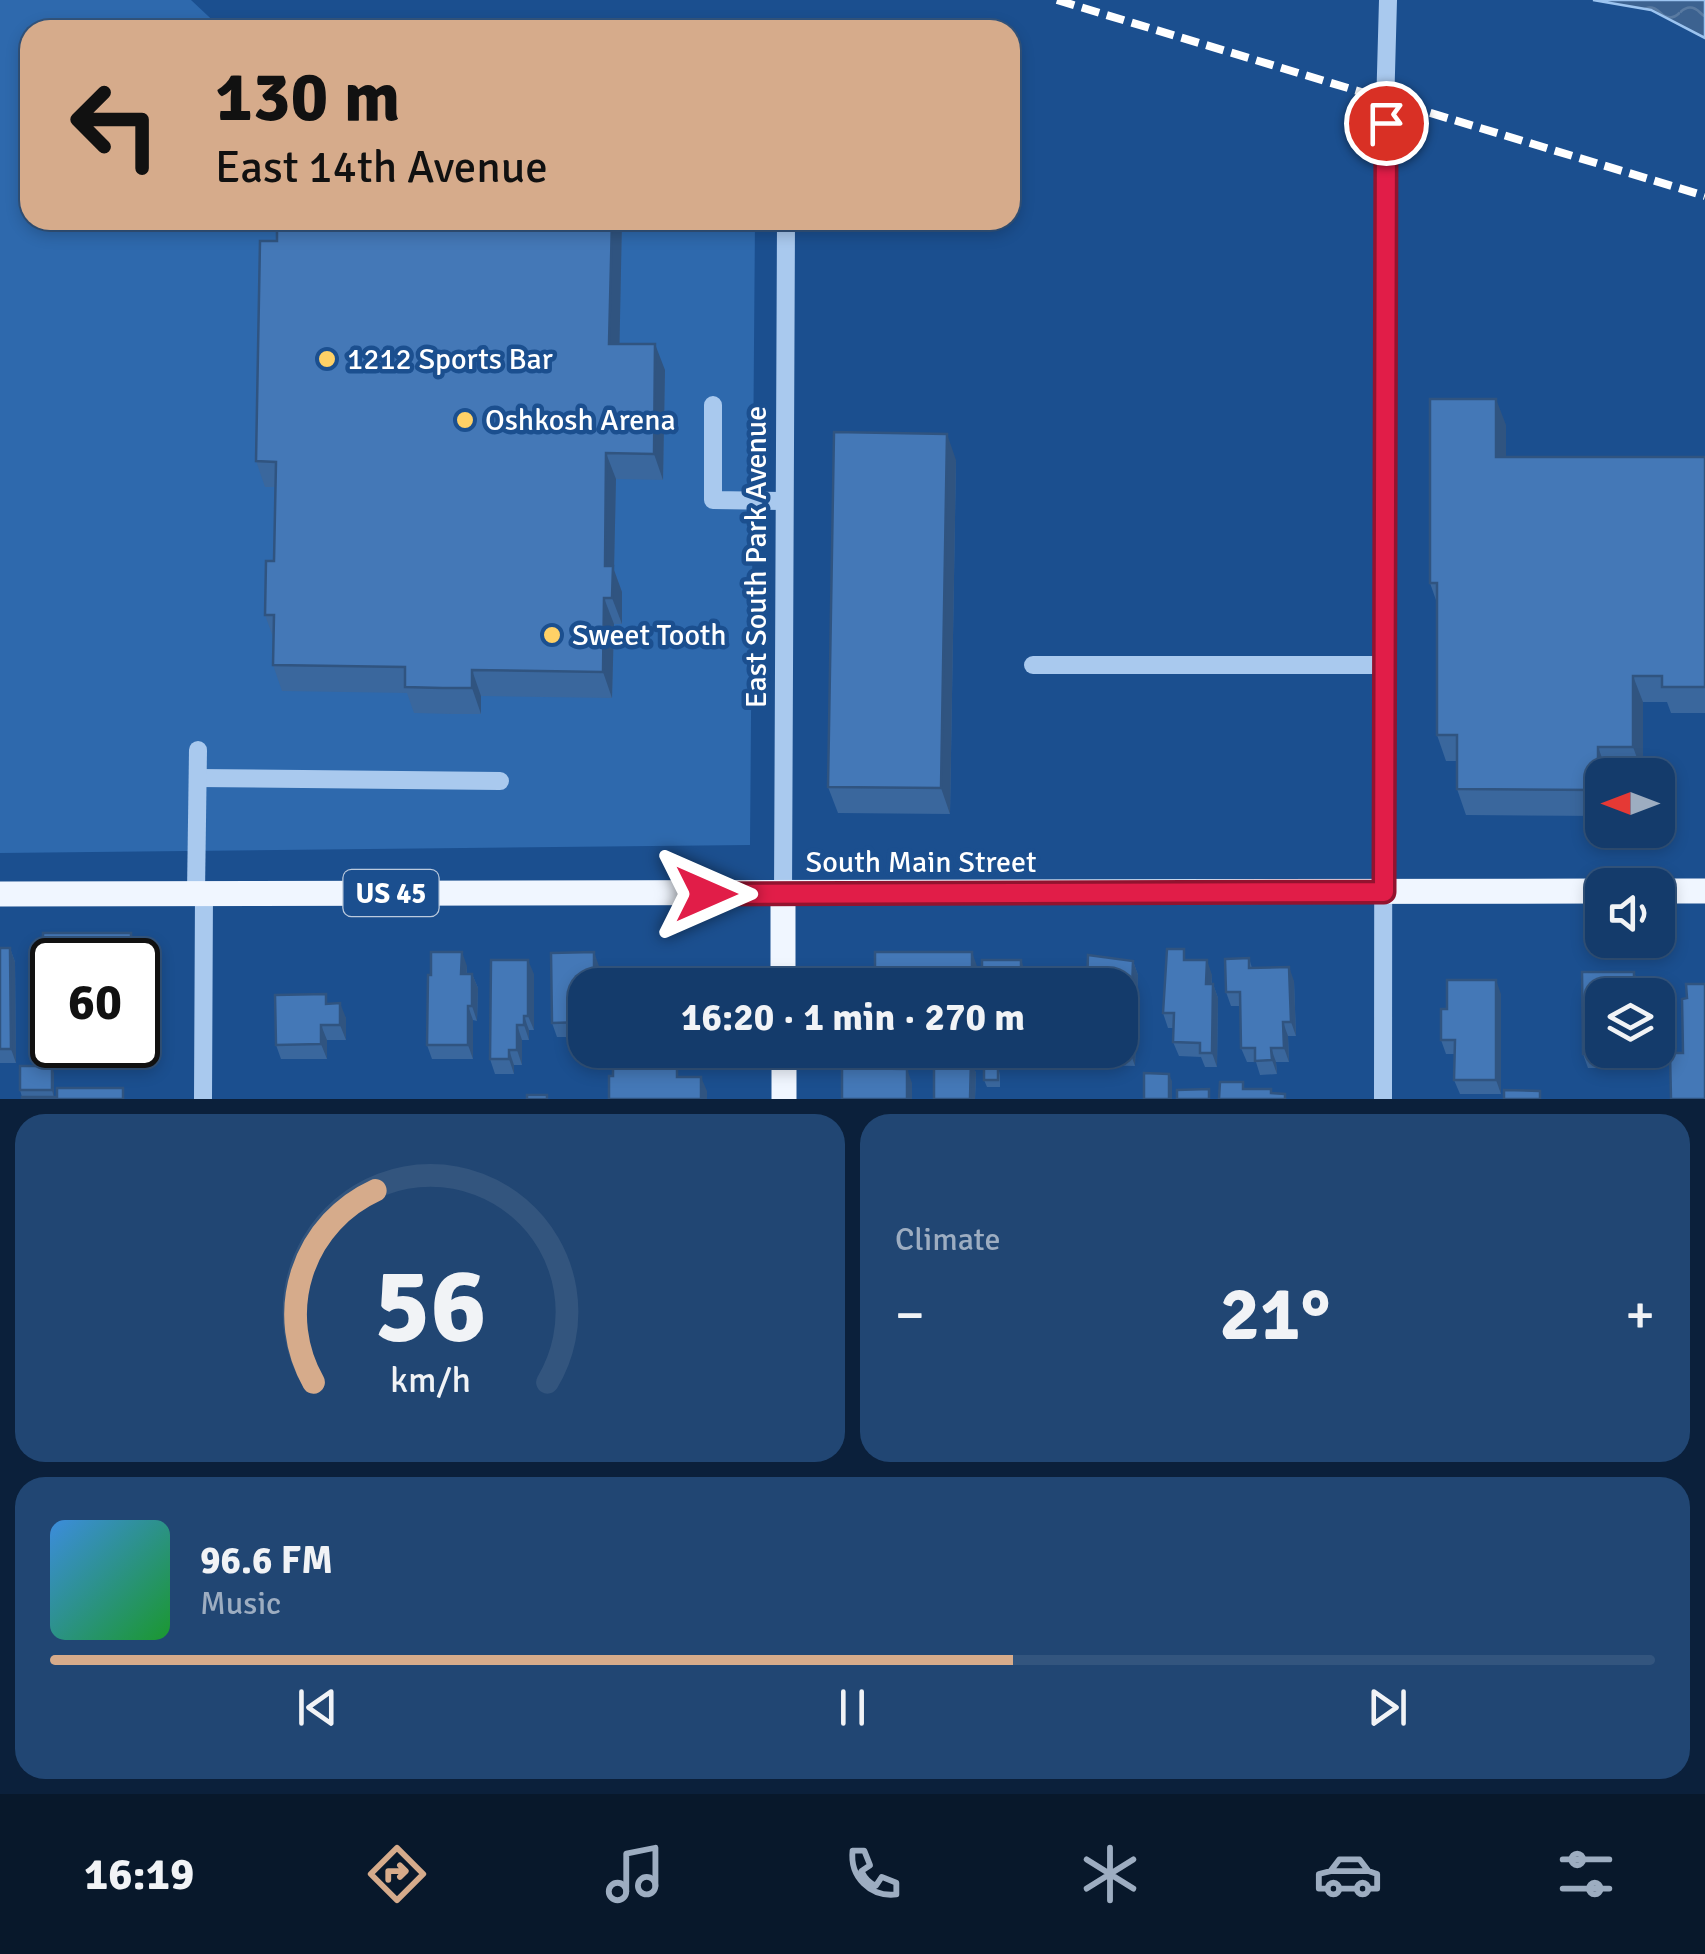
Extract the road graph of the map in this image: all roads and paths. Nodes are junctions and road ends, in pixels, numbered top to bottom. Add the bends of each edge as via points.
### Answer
1 (1388, 0) edge
2 (786, 230) edge
3 (713, 405) dead end
4 (784, 501) junction
5 (1033, 665) dead end
6 (1385, 666) junction
7 (198, 750) dead end
8 (198, 778) junction
9 (500, 781) dead end
10 (1585, 891) edge
11 (1675, 891) edge
12 (1705, 891) edge
13 (200, 892) junction
14 (1384, 892) junction
15 (0, 894) edge
16 (783, 895) junction
17 (783, 968) edge
18 (784, 1068) edge
19 (203, 1099) edge
20 (784, 1099) edge
21 (1383, 1099) edge

1 - 6 street
2 - 4 street, East South Park Avenue
3 - 4 street via 712,500
4 - 16 street, East South Park Avenue
5 - 6 street
6 - 14 street
7 - 8 street
8 - 9 street
8 - 13 street
10 - 14 main road, South Main Street / US 45
11 - 12 main road
13 - 15 main road, South Main Street / US 45
13 - 16 main road, South Main Street / US 45
13 - 19 street
14 - 16 main road, South Main Street / US 45
14 - 21 street
16 - 17 main road
18 - 20 main road

